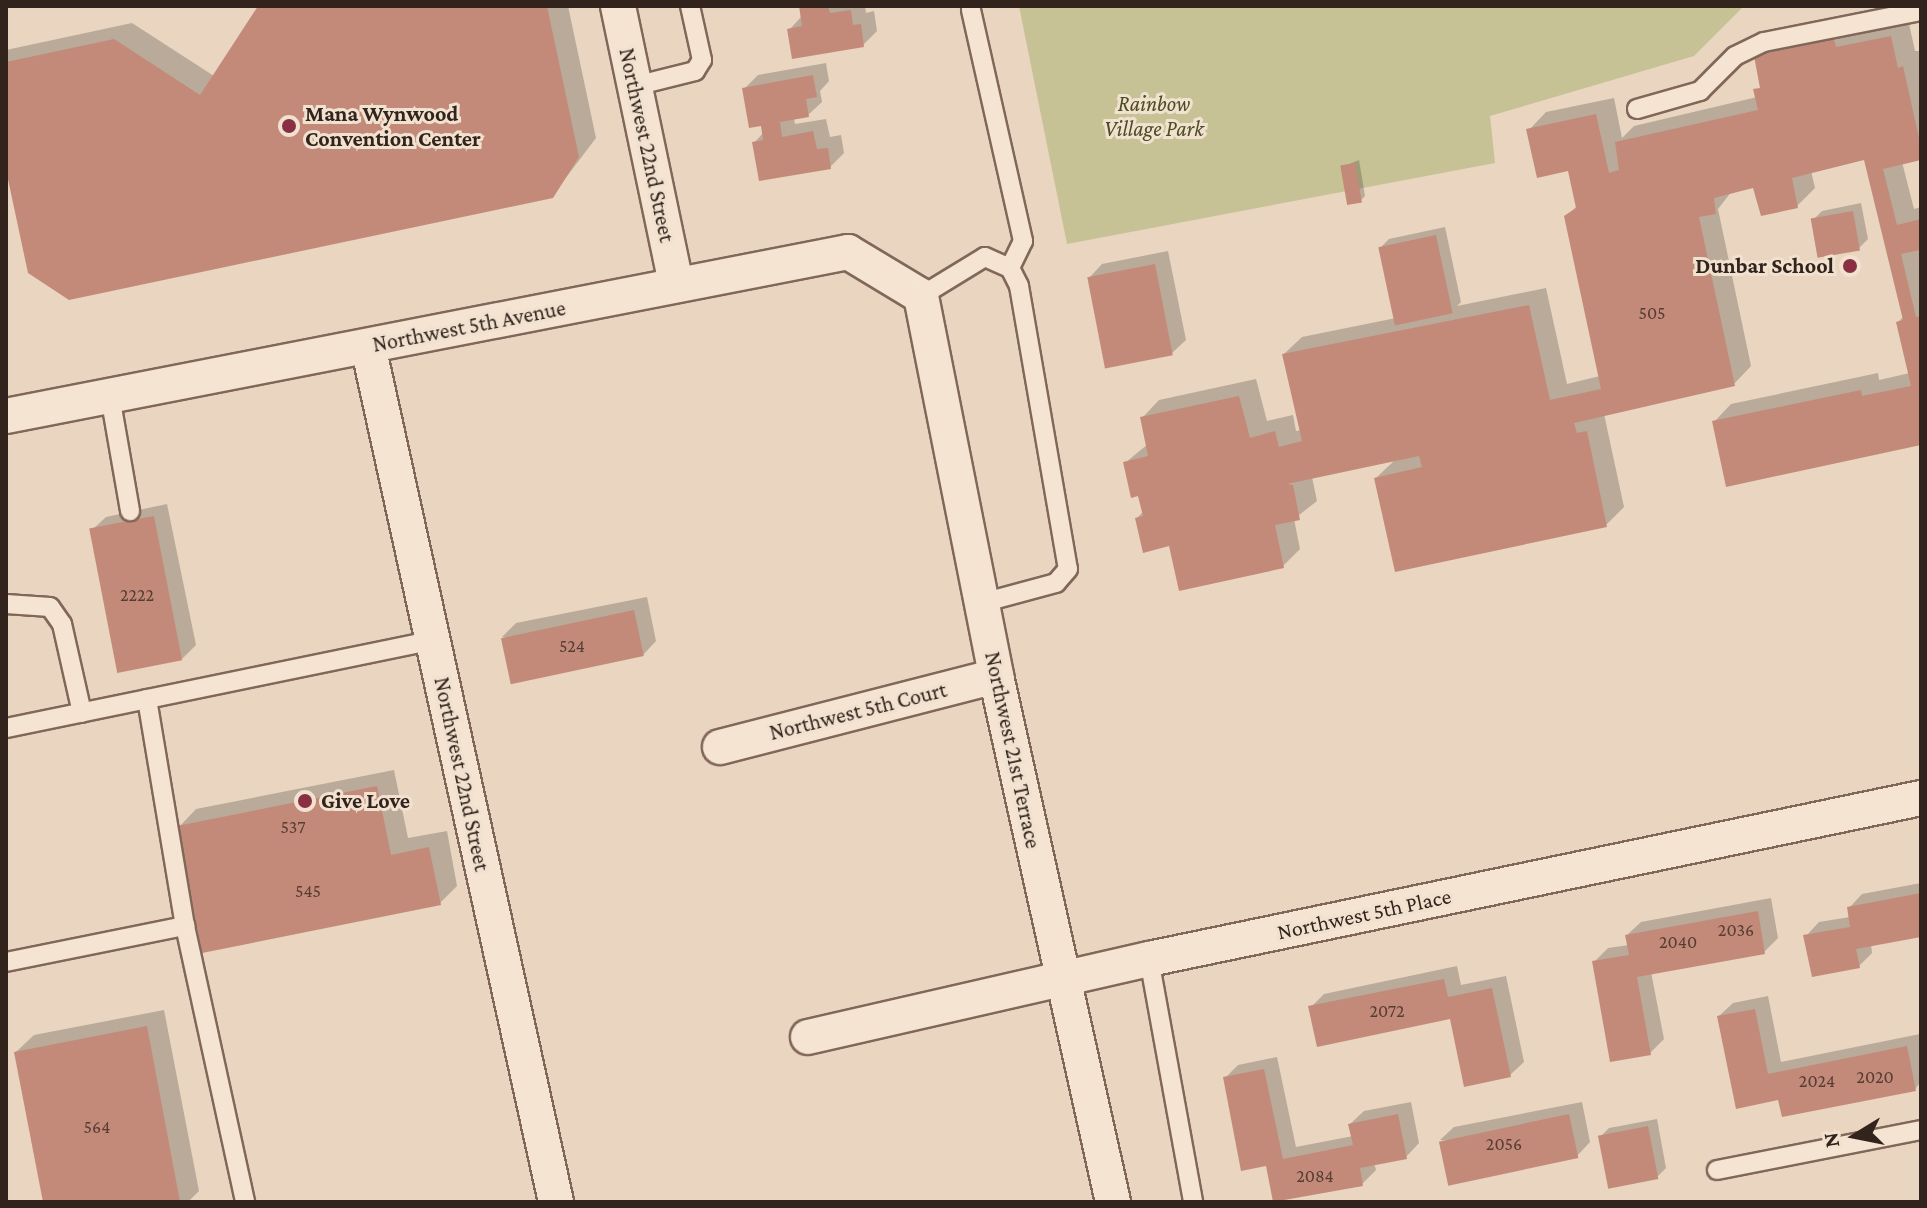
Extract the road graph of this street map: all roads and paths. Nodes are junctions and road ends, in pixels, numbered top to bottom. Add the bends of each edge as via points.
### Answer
1 (618, 6) edge
2 (690, 6) edge
3 (971, 10) dead end
4 (1921, 11) edge
5 (635, 86) junction
6 (1637, 109) dead end
7 (1010, 268) junction
8 (676, 284) junction
9 (921, 296) junction
10 (368, 346) junction
11 (110, 396) junction
12 (6, 416) edge
13 (130, 511) dead end
14 (982, 603) junction
15 (6, 604) edge
16 (433, 640) junction
17 (996, 676) junction
18 (147, 699) junction
19 (82, 713) junction
20 (6, 728) edge
21 (720, 747) dead end
22 (1921, 798) edge
23 (185, 926) junction
24 (1149, 959) junction
25 (6, 962) edge
26 (1064, 981) junction
27 (808, 1037) dead end
28 (1921, 1130) edge
29 (1717, 1170) dead end
30 (245, 1202) edge
31 (556, 1202) edge
32 (1113, 1202) edge
33 (1193, 1202) edge

1 - 5 street, Northwest 22nd Street
2 - 5 lane via 702,60 695,71
3 - 7 lane via 1023,241
4 - 6 lane via 1764,42 1735,56 1700,91
5 - 8 street, Northwest 22nd Street
7 - 9 lane via 985,257
7 - 14 lane via 1019,286 1068,569 1056,583
8 - 9 street, Northwest 5th Avenue via 848,252
8 - 10 street, Northwest 5th Avenue
9 - 14 street, Northwest 21st Terrace
10 - 11 street, Northwest 5th Avenue
10 - 16 street, Northwest 22nd Street
11 - 12 street, Northwest 5th Avenue
11 - 13 lane
14 - 17 street, Northwest 21st Terrace
15 - 19 lane via 50,607 62,624
16 - 18 lane
16 - 31 street, Northwest 22nd Street
17 - 21 street, Northwest 5th Court
17 - 26 street, Northwest 21st Terrace
18 - 19 lane
18 - 23 lane
19 - 20 lane
22 - 24 street, Northwest 5th Place
23 - 25 lane
23 - 30 lane
24 - 26 street, Northwest 5th Place
24 - 33 lane
26 - 27 street, Northwest 5th Place
26 - 32 street, Northwest 21st Terrace
28 - 29 lane

